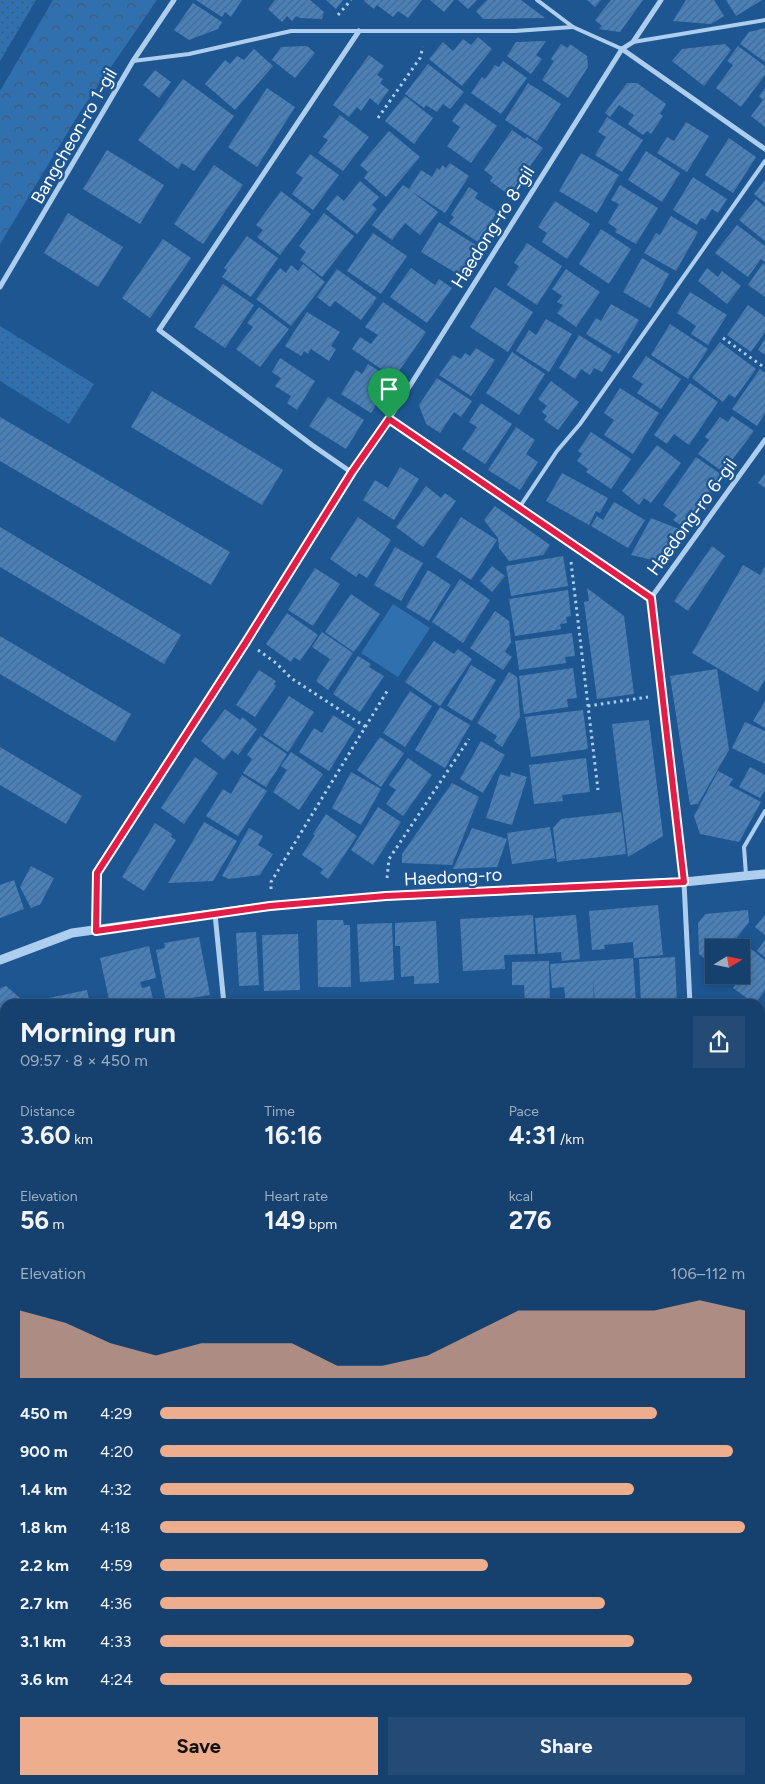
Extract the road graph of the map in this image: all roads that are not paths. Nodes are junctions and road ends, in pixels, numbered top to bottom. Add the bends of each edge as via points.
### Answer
1 (174, 0) edge
2 (537, 0) edge
3 (660, 0) edge
4 (765, 20) edge
5 (573, 27) junction
6 (359, 31) junction
7 (633, 42) junction
8 (622, 49) junction
9 (133, 61) junction
10 (765, 149) edge
11 (765, 161) edge
12 (0, 287) edge
13 (389, 419) junction
14 (765, 440) edge
15 (352, 472) junction
16 (519, 508) junction
17 (651, 598) junction
18 (765, 811) edge
19 (765, 874) edge
20 (746, 875) junction
21 (684, 882) junction
22 (216, 914) junction
23 (96, 931) junction
24 (0, 960) edge
25 (224, 999) edge
26 (690, 999) edge

1 - 9 street, Bangcheon-ro 1-gil
2 - 5 lane
3 - 7 street, Haedong-ro 8-gil
4 - 7 lane
5 - 6 lane via 515,31
5 - 8 lane
6 - 9 lane via 292,31 189,54
6 - 15 street via 160,330
7 - 8 street, Haedong-ro 8-gil
8 - 10 street
8 - 13 street, Haedong-ro 8-gil
9 - 12 street, Bangcheon-ro 1-gil
11 - 16 lane
13 - 15 street, Haedong-ro 8-gil
13 - 16 street
14 - 17 street, Haedong-ro 6-gil
15 - 23 street, Haedong-ro 8-gil via 97,873
16 - 17 street
17 - 21 street, Haedong-ro 6-gil
18 - 20 lane via 744,847
19 - 20 street, Haedong-ro
20 - 21 street, Haedong-ro
21 - 22 street, Haedong-ro via 386,896
21 - 26 street, Haedong-ro 6-gil
22 - 23 street, Haedong-ro
22 - 25 street
23 - 24 street, Haedong-ro via 72,933

